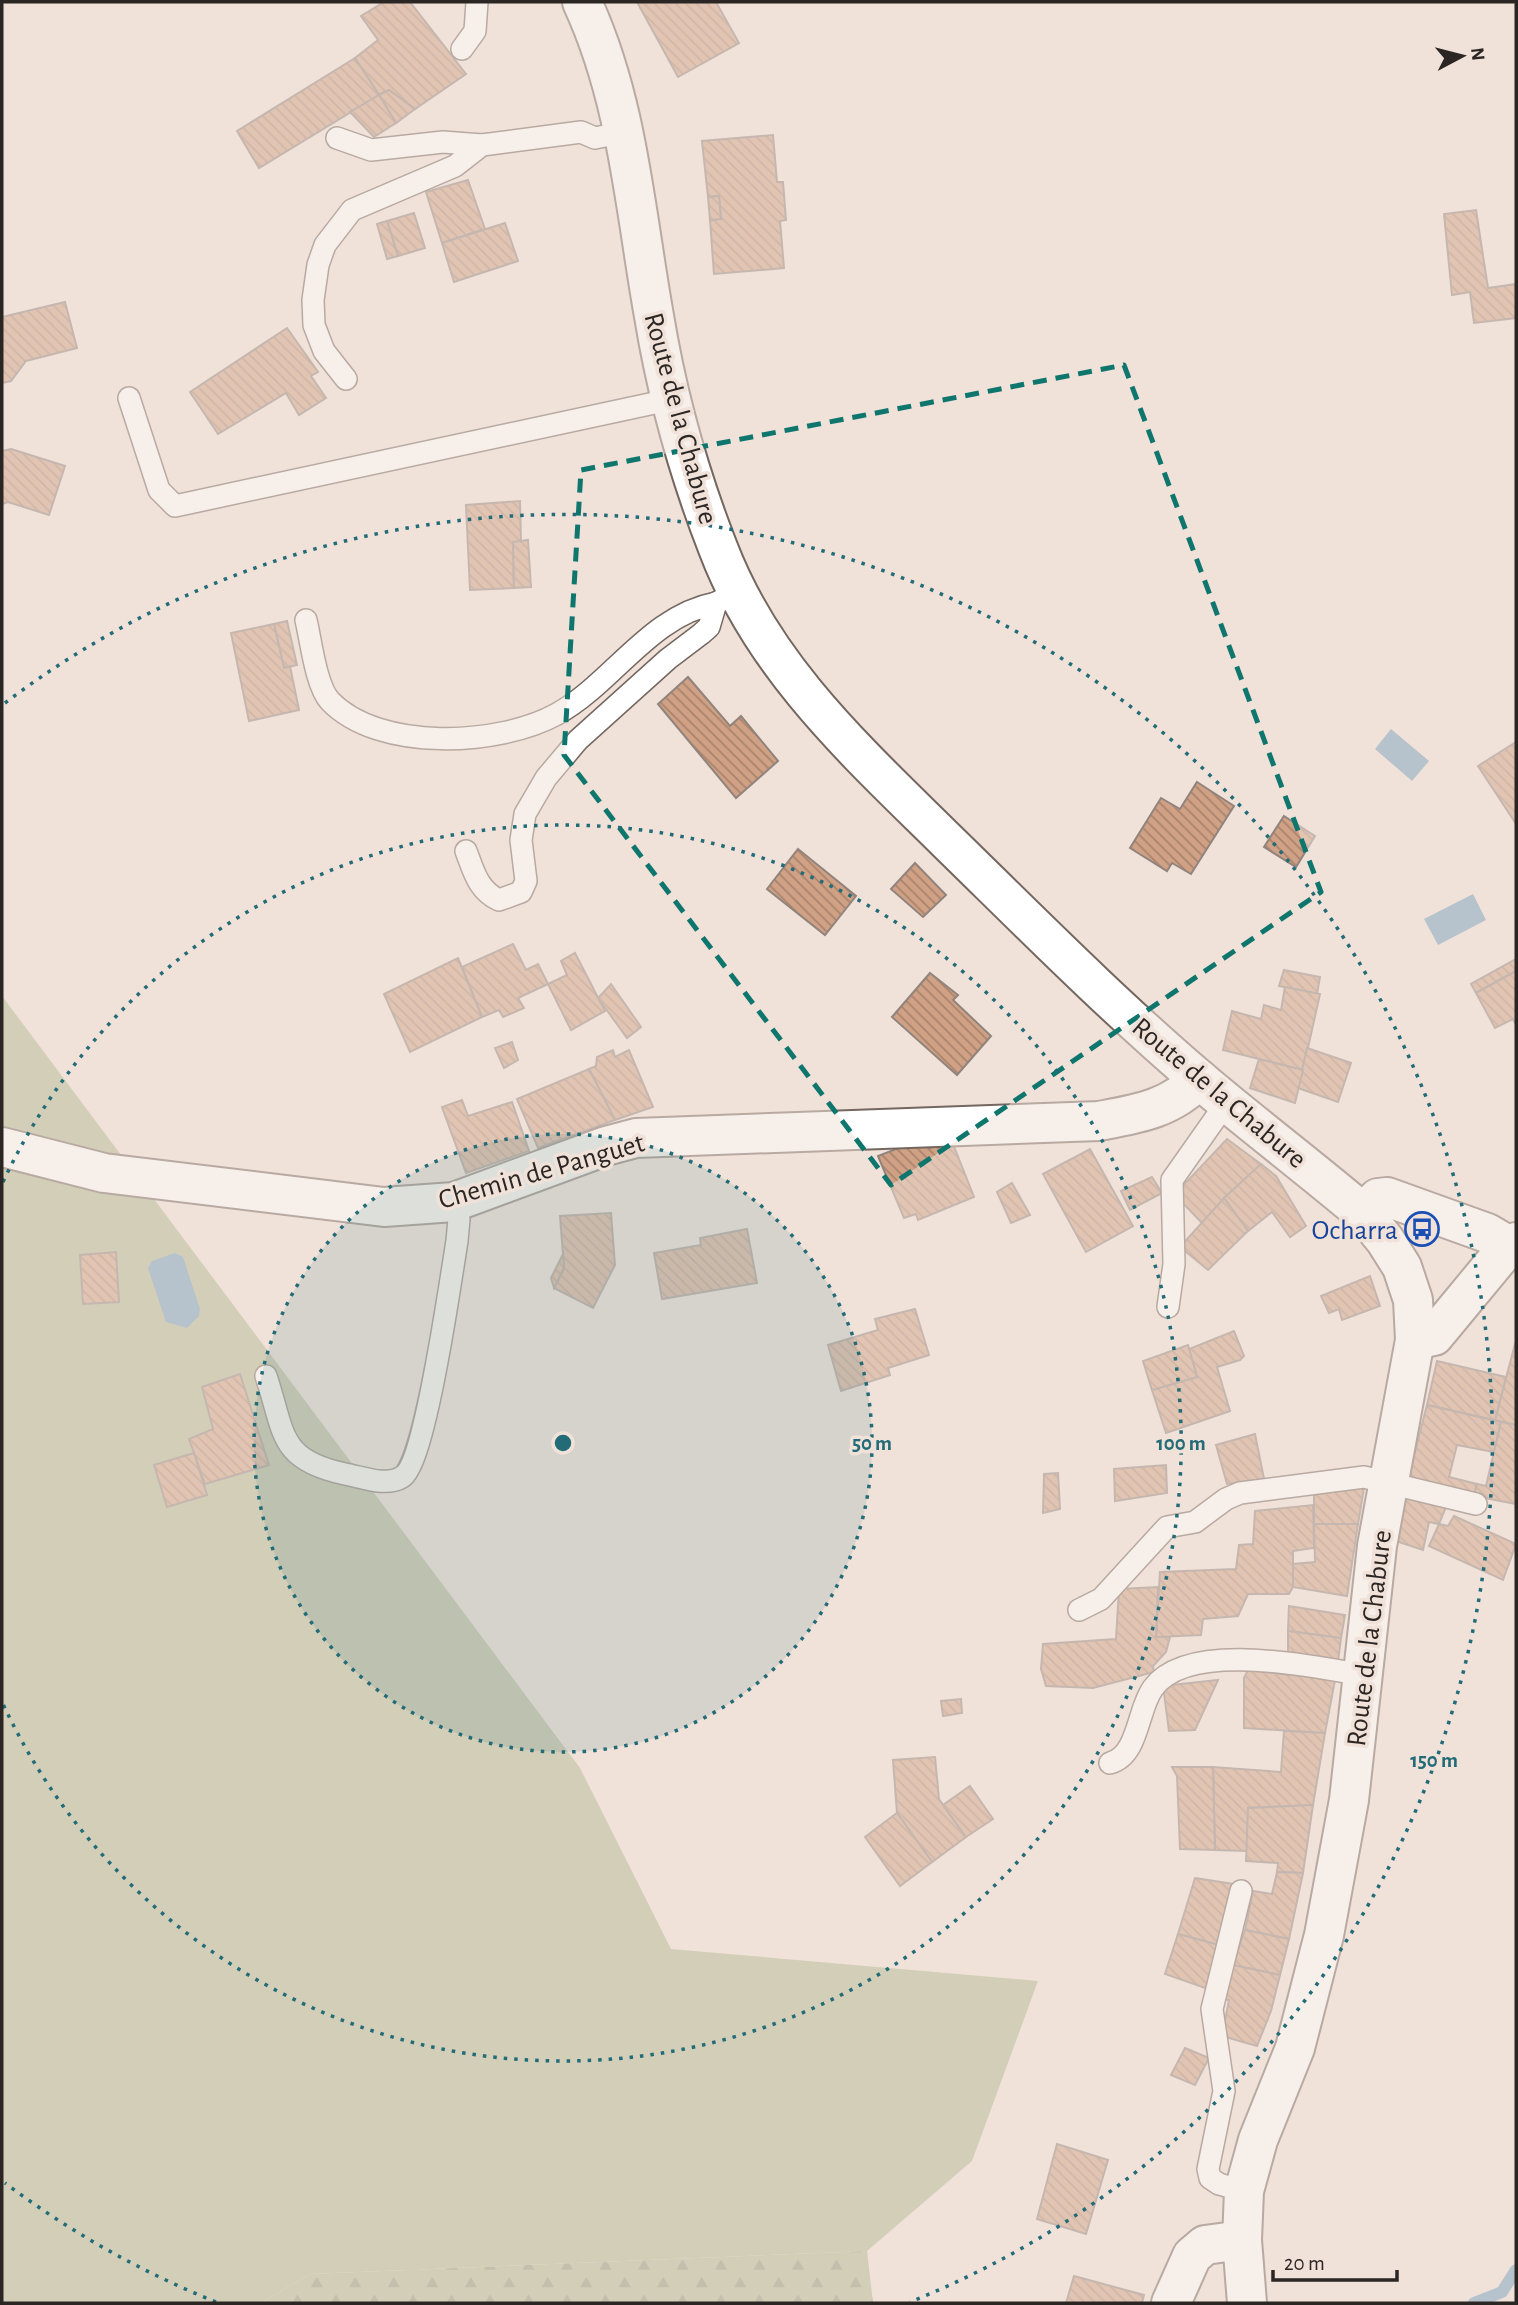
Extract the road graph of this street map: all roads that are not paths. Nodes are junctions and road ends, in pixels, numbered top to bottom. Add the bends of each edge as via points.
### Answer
1 (477, 2) edge
2 (582, 2) edge
3 (462, 49) dead end
4 (625, 132) junction
5 (337, 138) dead end
6 (482, 145) junction
7 (346, 380) dead end
8 (129, 398) dead end
9 (673, 399) junction
10 (727, 598) junction
11 (306, 620) dead end
12 (466, 851) dead end
13 (1199, 1079) junction
14 (1230, 1104) junction
15 (2, 1147) edge
16 (454, 1202) junction
17 (1363, 1213) junction
18 (1514, 1246) edge
19 (1168, 1307) dead end
20 (1415, 1340) junction
21 (266, 1376) dead end
22 (1389, 1481) junction
23 (1476, 1504) dead end
24 (1079, 1610) dead end
25 (1364, 1675) junction
26 (1110, 1763) dead end
27 (1241, 1891) dead end
28 (1244, 2191) junction
29 (1242, 2239) junction
30 (1171, 2303) edge
31 (1247, 2303) edge

1 - 3 lane via 475,31
2 - 4 main road, Route de la Chabure via 600,40
4 - 6 lane via 594,138 581,132
4 - 9 main road, Route de la Chabure via 654,320
5 - 6 lane via 371,150 443,142
6 - 7 lane via 456,166 352,210 326,245 318,265 314,324 324,351
8 - 9 lane via 159,490 175,506
9 - 10 main road, Route de la Chabure via 688,461 719,551
10 - 11 lane via 680,614 555,715 475,738 401,735 349,715 323,691
10 - 12 lane via 709,627 579,740 546,778 525,814 521,840 526,881 521,892 499,900 488,895
10 - 13 main road, Route de la Chabure via 853,748
13 - 14 main road, Route de la Chabure
13 - 16 main road, Chemin de Panguet via 1171,1103 1098,1121 636,1138
14 - 17 main road, Route de la Chabure
14 - 19 lane via 1172,1180 1174,1264
15 - 16 main road, Chemin de Panguet via 104,1173 357,1204 384,1207
16 - 21 lane via 459,1219 457,1241 429,1400 415,1462 404,1476 390,1482 375,1480 300,1459 290,1450
17 - 18 main road via 1378,1198 1387,1197
17 - 20 main road, Route de la Chabure via 1402,1267 1413,1300
18 - 20 main road via 1490,1267 1434,1336
20 - 22 main road, Route de la Chabure
22 - 23 lane
22 - 24 lane via 1364,1477 1240,1493 1195,1522 1167,1527 1101,1599
22 - 25 main road, Route de la Chabure via 1377,1546
25 - 26 lane via 1252,1660 1215,1661 1178,1670 1154,1687 1126,1754
25 - 28 main road, Route de la Chabure via 1349,1800 1324,1935 1295,2048 1258,2140
27 - 28 lane via 1212,2009 1224,2091 1208,2169 1210,2178 1219,2184
28 - 29 main road, Route de la Chabure
29 - 30 main road via 1205,2245 1192,2256
29 - 31 main road, Route de la Chabure

